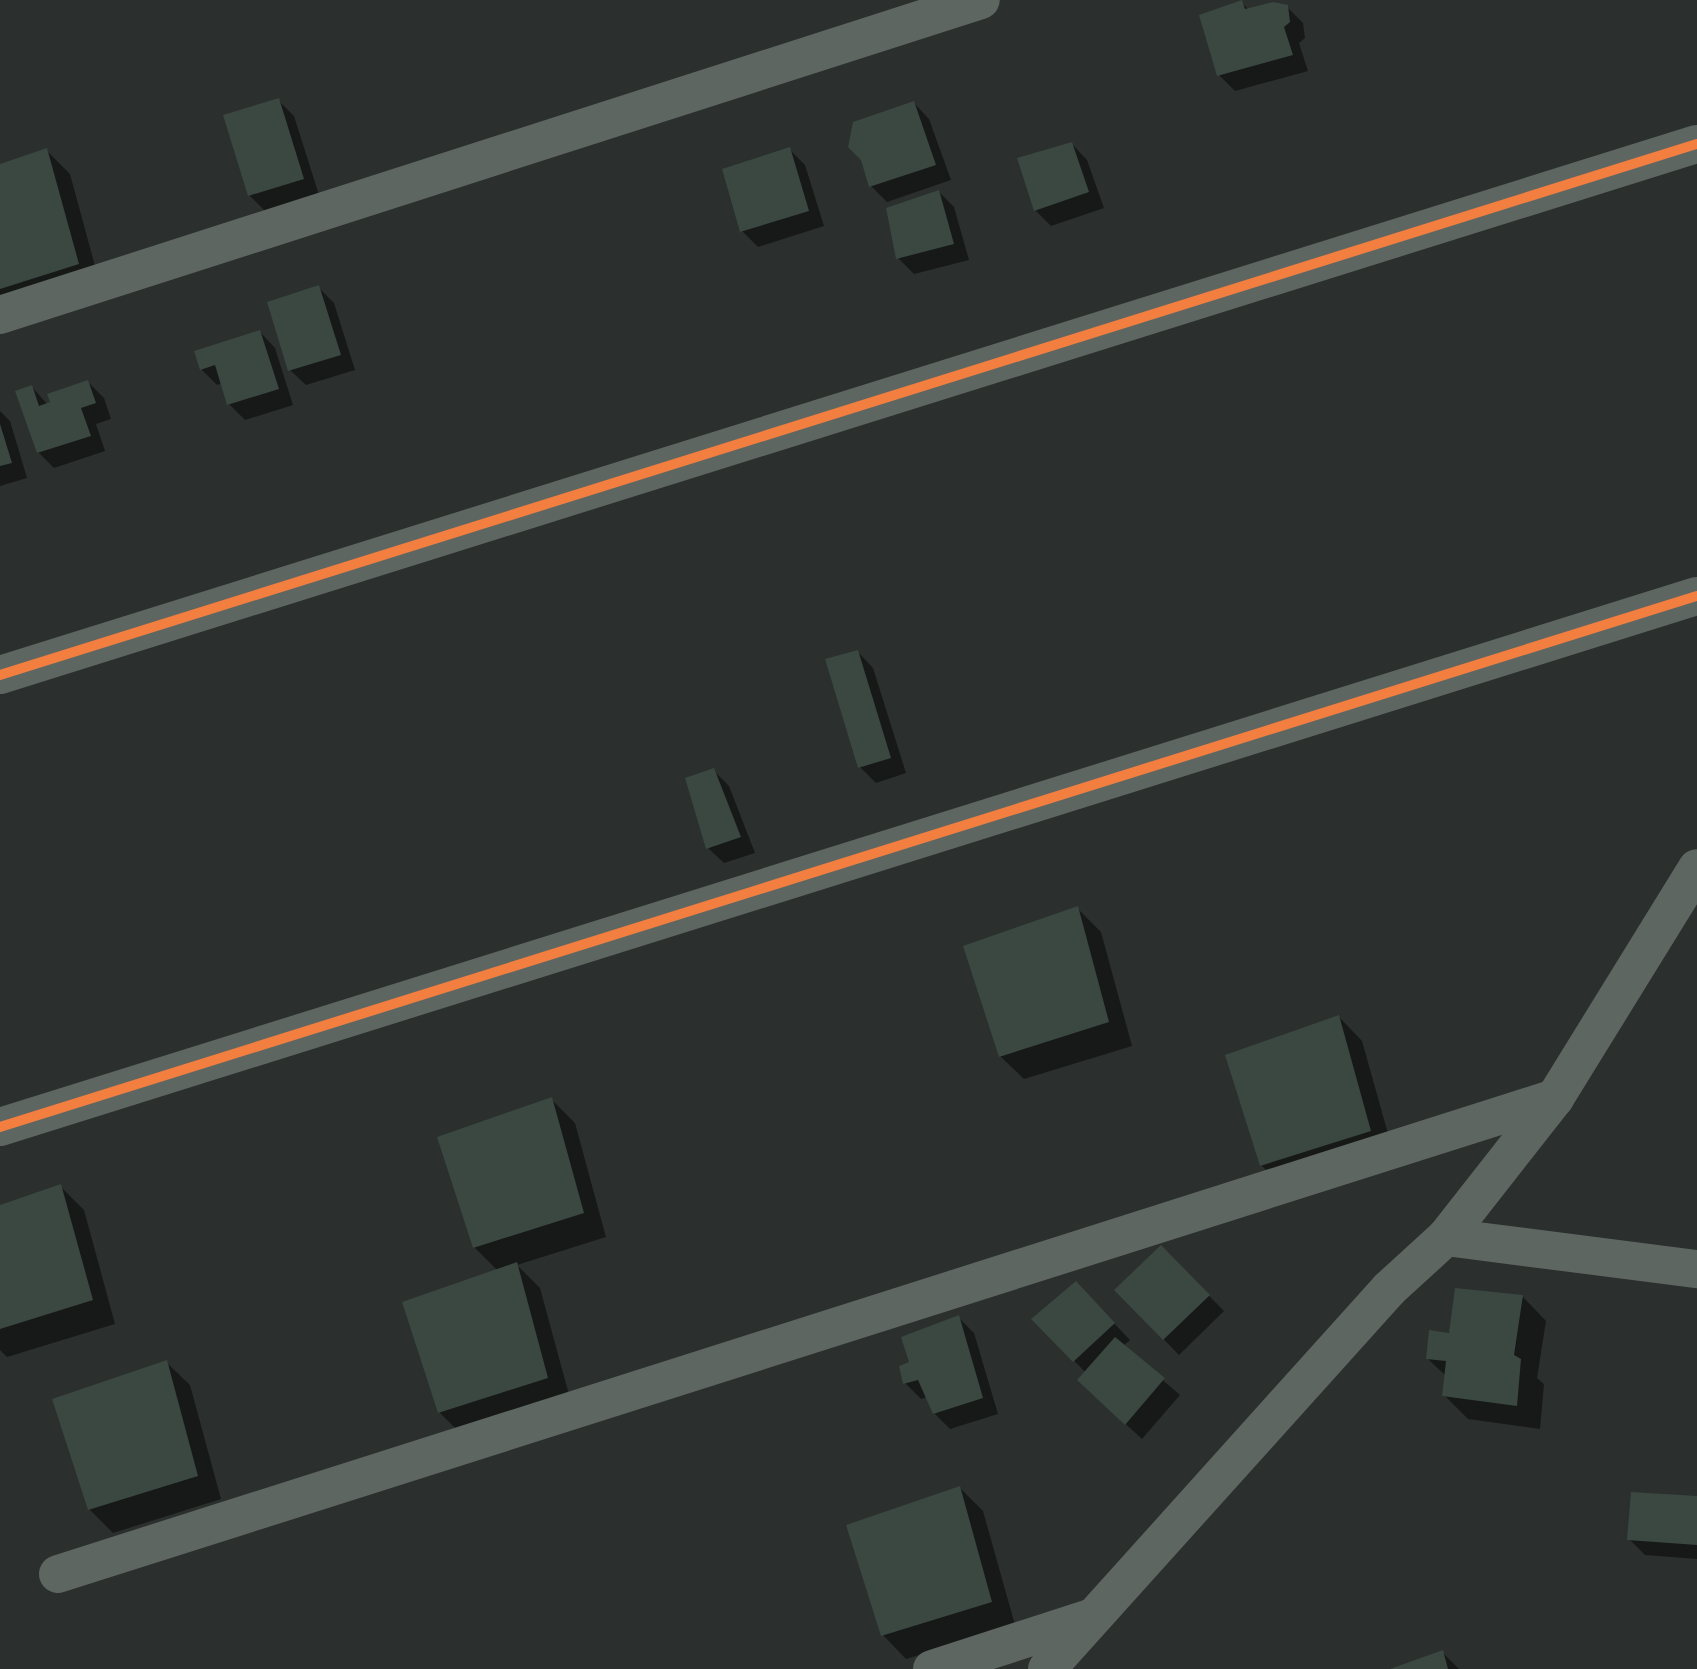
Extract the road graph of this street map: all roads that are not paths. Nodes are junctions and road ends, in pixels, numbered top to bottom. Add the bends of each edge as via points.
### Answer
1 (981, 0) edge
2 (1697, 144) edge
3 (0, 315) edge
4 (1697, 596) edge
5 (0, 675) edge
6 (1697, 868) edge
7 (1555, 1098) junction
8 (0, 1127) edge
9 (1446, 1237) junction
10 (1697, 1269) edge
11 (58, 1574) dead end
12 (1094, 1617) junction
13 (932, 1669) edge
14 (1047, 1669) edge

1 - 3 street
2 - 5 street
4 - 8 street
6 - 7 street
7 - 9 street
7 - 11 street
9 - 10 street
9 - 12 street via 1389,1289
12 - 13 street
12 - 14 street

